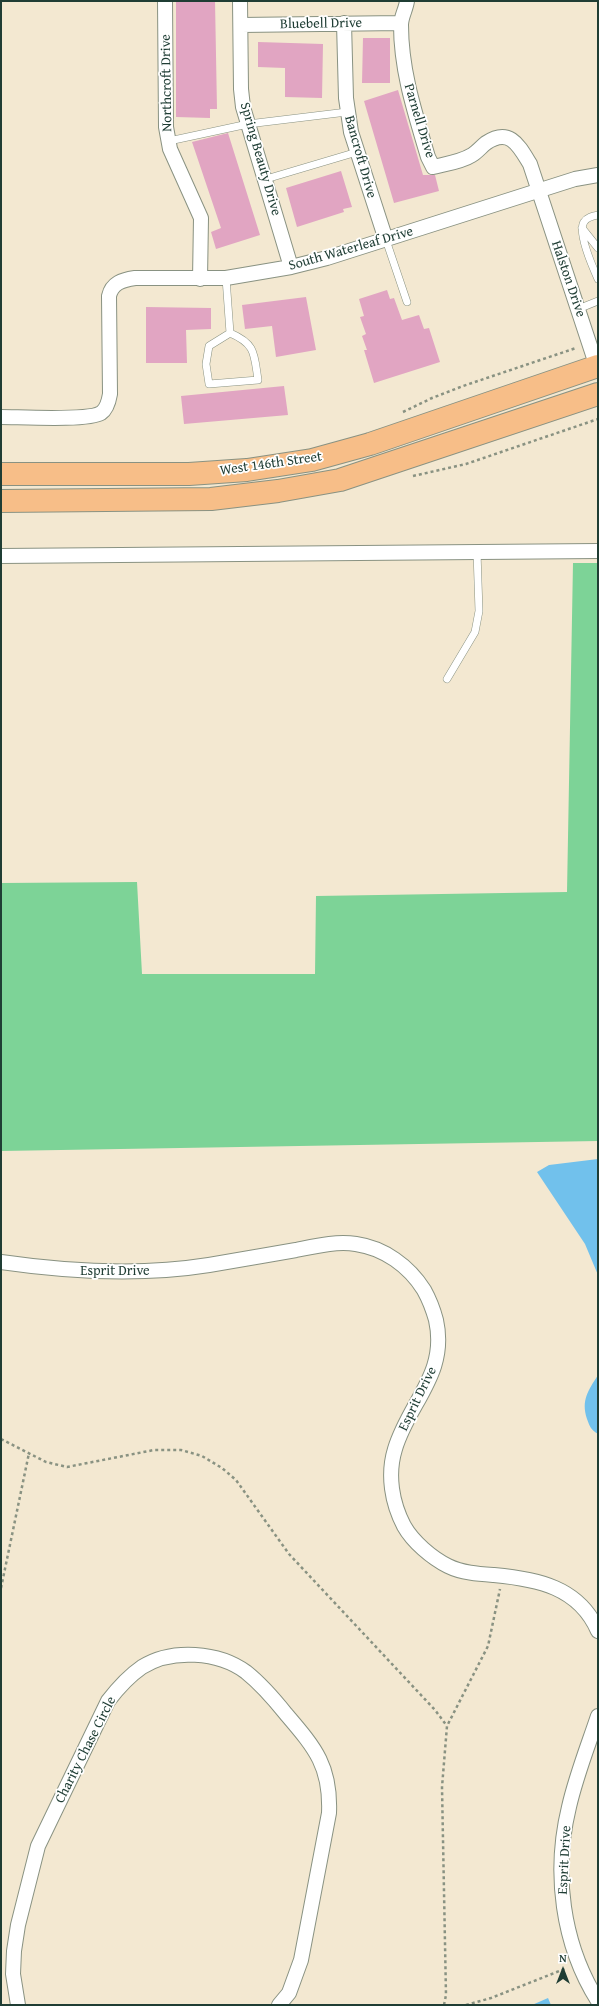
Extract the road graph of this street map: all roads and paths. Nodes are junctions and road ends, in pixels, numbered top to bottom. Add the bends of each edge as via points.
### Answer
1 (165, 1) edge
2 (240, 1) edge
3 (407, 1) edge
4 (344, 23) junction
5 (401, 23) junction
6 (241, 25) junction
7 (347, 112) junction
8 (248, 124) junction
9 (169, 141) junction
10 (357, 152) junction
11 (598, 175) edge
12 (266, 179) junction
13 (538, 192) junction
14 (598, 215) edge
15 (582, 228) junction
16 (386, 240) junction
17 (598, 248) edge
18 (291, 268) junction
19 (226, 278) junction
20 (200, 279) junction
21 (598, 279) edge
22 (598, 301) edge
23 (407, 302) dead end
24 (578, 309) junction
25 (230, 333) junction
26 (571, 349) dead end
27 (597, 366) edge
28 (598, 394) edge
29 (397, 416) dead end
30 (1, 417) edge
31 (1, 474) edge
32 (1, 501) edge
33 (598, 551) edge
34 (477, 552) junction
35 (1, 556) edge
36 (447, 679) dead end
37 (1, 1262) edge
38 (1, 1439) edge
39 (30, 1453) junction
40 (503, 1576) junction
41 (1, 1588) edge
42 (598, 1631) edge
43 (598, 1716) edge
44 (447, 1726) junction
45 (593, 1751) edge
46 (579, 1963) junction
47 (598, 2001) edge
48 (18, 2005) edge
49 (279, 2005) edge
50 (444, 2005) edge
51 (466, 2005) edge

1 - 9 street, Northcroft Drive via 166,127
2 - 6 street
3 - 5 street, Parnell Drive
4 - 5 street, Bluebell Drive
4 - 6 street, Bluebell Drive
4 - 7 street, Bancroft Drive
5 - 13 street, Parnell Drive via 407,83 433,167 471,156 486,143 507,137 518,144 530,164
6 - 8 street, Spring Beauty Drive via 241,89
7 - 8 lane
7 - 10 street, Bancroft Drive
8 - 9 lane
8 - 12 street, Spring Beauty Drive
9 - 20 street, Northcroft Drive via 170,149 201,218
10 - 12 lane
10 - 16 street, Bancroft Drive
11 - 13 street, South Waterleaf Drive via 576,179
12 - 18 street, Spring Beauty Drive
13 - 16 street, South Waterleaf Drive
13 - 24 street, Halston Drive
14 - 15 lane via 590,216 584,221
15 - 17 lane
15 - 21 lane
16 - 18 street, South Waterleaf Drive
16 - 23 lane
18 - 19 street, South Waterleaf Drive
19 - 20 street, South Waterleaf Drive
19 - 25 lane
20 - 30 street, South Waterleaf Drive via 135,278 124,280 110,290 110,394 106,408 101,413 86,417
22 - 24 lane
24 - 27 street, Halston Drive
25 - 25 lane via 209,346 206,364 209,384 258,380 254,351 249,343
26 - 29 path via 463,386
27 - 31 main road, West 146th Street via 377,442 312,460 248,470 189,474
28 - 32 main road, West 146th Street via 340,480 211,499
33 - 34 street
34 - 35 street
34 - 36 lane via 479,611 475,632
37 - 40 street, Esprit Drive via 83,1272 141,1272 207,1266 336,1243 358,1244 402,1264 417,1279 426,1294 439,1333 434,1369 394,1450 391,1487 396,1506 405,1527 419,1544 449,1567
38 - 39 path
39 - 41 path
39 - 44 path via 46,1462 67,1467 154,1450 181,1450 202,1456 222,1468 236,1480 288,1554 435,1710
40 - 42 street, Esprit Drive via 542,1582 557,1589 572,1598 584,1610
40 - 44 path via 488,1646
43 - 45 street, Esprit Drive
44 - 50 path via 442,1787 446,1994
45 - 46 street, Esprit Drive via 569,1807 564,1828 562,1899
46 - 47 street, Esprit Drive
46 - 51 path via 491,1998
48 - 49 street, Charity Chase Circle via 12,1974 14,1951 38,1846 108,1701 123,1683 143,1666 164,1658 184,1655 222,1660 245,1672 265,1690 307,1738 322,1761 327,1778 330,1794 329,1813 301,1960 289,1993

